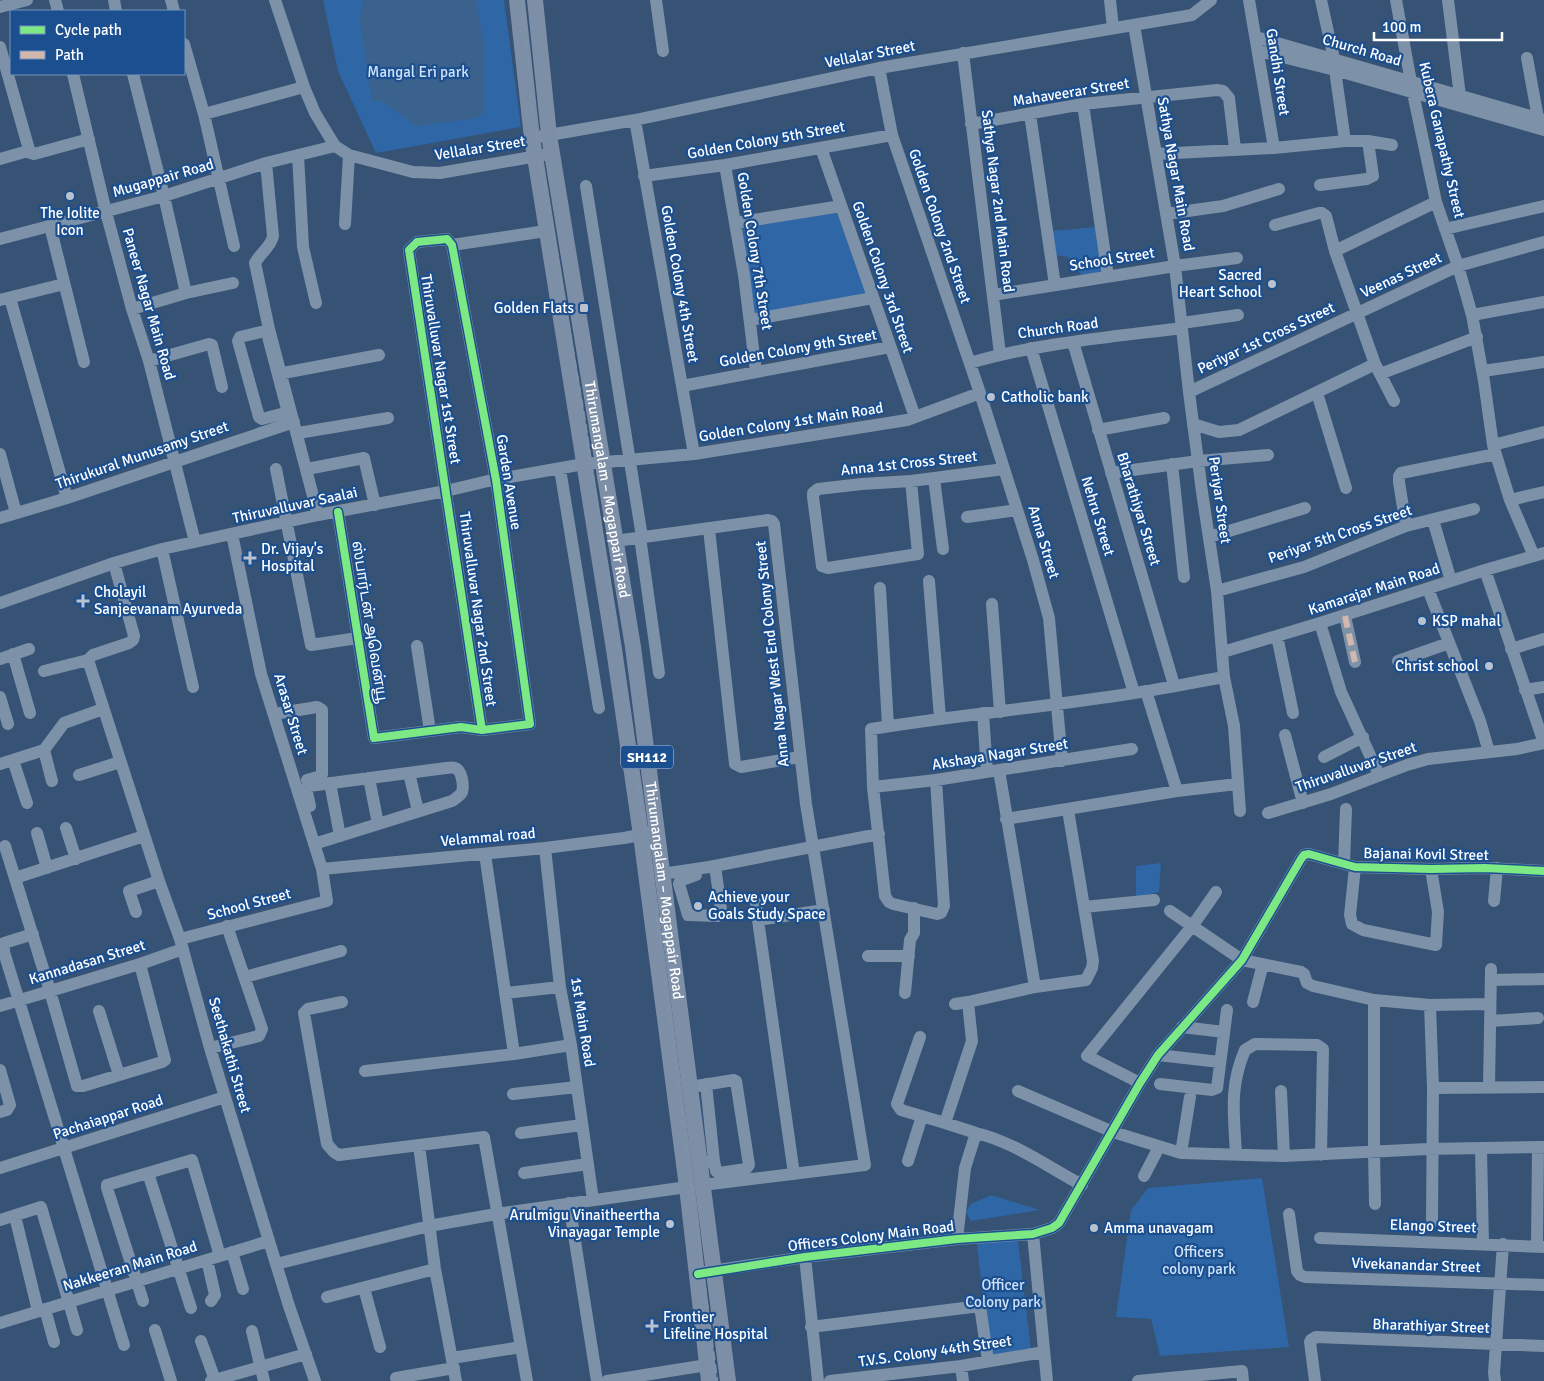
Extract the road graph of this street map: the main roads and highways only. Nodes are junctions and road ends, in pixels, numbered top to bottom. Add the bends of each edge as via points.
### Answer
1 (517, 0) edge
2 (535, 0) edge
3 (649, 833) junction
4 (695, 1186) junction
5 (706, 1272) junction
6 (708, 1373) edge
7 (728, 1381) edge

1 - 3 main road, Thirumangalam – Mogappair Road / SH112 via 534,156 613,639
2 - 3 main road, Thirumangalam – Mogappair Road / SH112 via 549,135 633,647
3 - 4 main road, Thirumangalam – Mogappair Road / SH112
3 - 4 main road, Thirumangalam – Mogappair Road / SH112 via 662,874 698,1085 707,1162
4 - 5 main road, Thirumangalam – Mogappair Road / SH112
5 - 6 main road, Thirumangalam – Mogappair Road / SH112
5 - 7 main road, Thirumangalam – Mogappair Road / SH112

